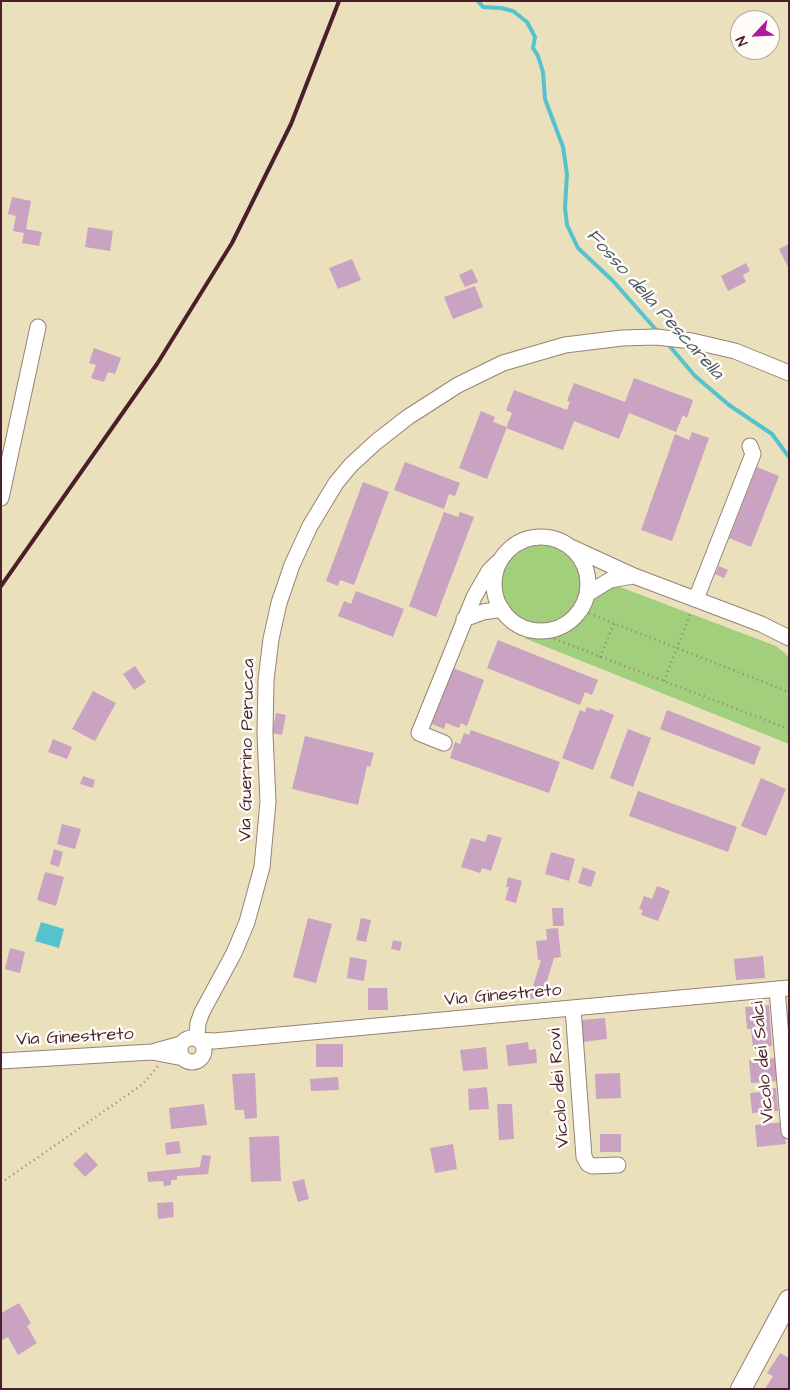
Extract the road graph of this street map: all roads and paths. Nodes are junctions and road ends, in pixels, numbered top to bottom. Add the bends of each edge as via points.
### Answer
1 (38, 327) dead end
2 (789, 373) edge
3 (750, 446) dead end
4 (1, 498) edge
5 (570, 547) junction
6 (503, 557) junction
7 (634, 576) junction
8 (587, 594) junction
9 (696, 599) junction
10 (502, 609) junction
11 (580, 610) junction
12 (464, 619) junction
13 (614, 624) junction
14 (531, 630) junction
15 (789, 638) edge
16 (677, 648) junction
17 (600, 656) junction
18 (664, 681) junction
19 (789, 692) edge
20 (789, 729) edge
21 (444, 743) dead end
22 (783, 989) edge
23 (572, 1008) junction
24 (190, 1048) junction
25 (158, 1053) junction
26 (1, 1061) edge
27 (789, 1131) edge
28 (618, 1166) dead end
29 (1, 1183) edge
30 (789, 1300) edge
31 (741, 1389) edge

1 - 4 street
2 - 24 street, Via Guerrino Perucca via 723,347 656,337 575,343 522,356 486,370 439,396 392,429 333,487 296,555 271,639 265,721 268,802 262,866 252,907 241,937 202,1012
3 - 9 street via 753,454
5 - 6 street via 558,540 529,538 516,544
5 - 7 street
5 - 8 street via 586,568
6 - 10 street via 496,569 494,583
6 - 12 street via 484,579
7 - 8 street via 617,577
7 - 9 street
8 - 11 street
9 - 15 street
9 - 16 path
10 - 12 street
10 - 14 street via 510,619
11 - 13 path
11 - 14 street via 560,627 546,631
12 - 21 street via 418,733
13 - 16 path
13 - 17 path
14 - 17 path
16 - 18 path
16 - 19 path
17 - 18 path
18 - 20 path
22 - 23 street, Via Ginestreto
22 - 27 street, Vicolo dei Salci
23 - 24 street, Via Ginestreto via 220,1041
23 - 28 street, Vicolo dei Rovi via 585,1160 592,1166
24 - 25 street, Via Ginestreto
25 - 26 street, Via Ginestreto
25 - 29 path via 155,1070 143,1084
30 - 31 main road

